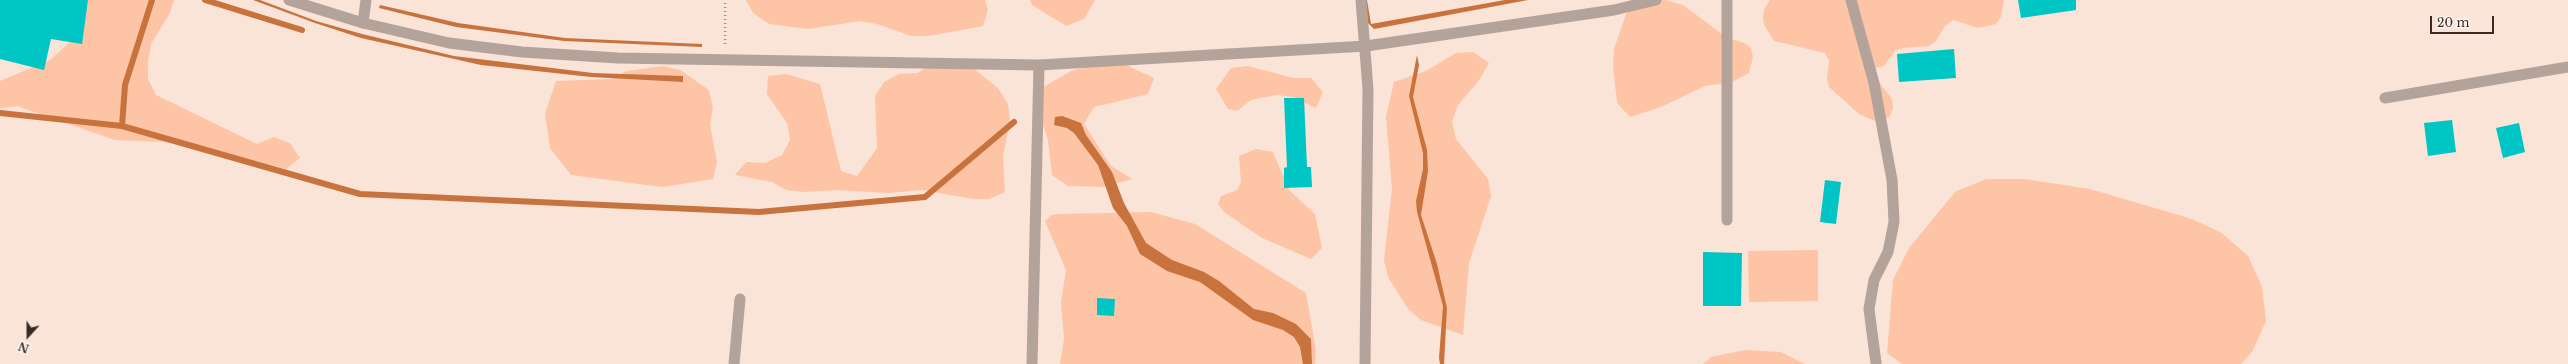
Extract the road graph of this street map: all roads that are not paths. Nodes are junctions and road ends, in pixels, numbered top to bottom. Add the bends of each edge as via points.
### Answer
1 (290, 0) edge
2 (366, 0) edge
3 (1361, 0) edge
4 (1656, 0) edge
5 (1727, 0) edge
6 (1851, 0) edge
7 (363, 23) junction
8 (1366, 46) junction
9 (1039, 64) junction
10 (2568, 67) edge
11 (2385, 98) dead end
12 (1727, 220) dead end
13 (740, 299) dead end
14 (1876, 363) edge
15 (734, 364) edge
16 (1032, 364) edge
17 (1365, 364) edge

1 - 7 street
2 - 7 street
3 - 8 street
4 - 8 street via 1614,10
5 - 12 street
6 - 14 street via 1874,83 1892,180 1894,222 1888,252 1874,280 1869,308
7 - 9 street via 449,43 522,52 618,58
8 - 9 street
8 - 17 street via 1368,90
9 - 16 street
10 - 11 street
13 - 15 street

